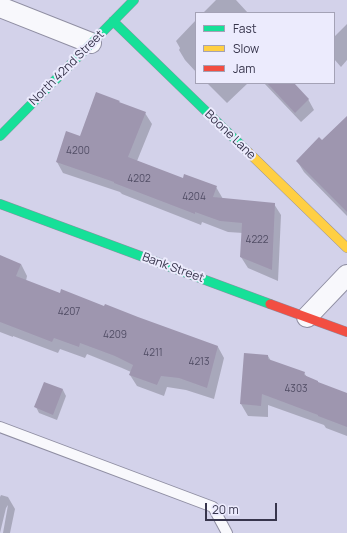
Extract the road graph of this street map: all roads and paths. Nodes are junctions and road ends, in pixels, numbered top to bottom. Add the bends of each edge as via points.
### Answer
1 (134, 0) edge
2 (0, 7) edge
3 (113, 21) junction
4 (91, 43) junction
5 (0, 136) edge
6 (0, 204) edge
7 (347, 248) edge
8 (347, 274) edge
9 (307, 317) junction
10 (347, 332) edge
11 (0, 427) edge
12 (227, 533) edge

1 - 3 street, North 42nd Street
2 - 4 street
3 - 4 street, North 42nd Street
3 - 7 street, Boone Lane
4 - 5 street, North 42nd Street
6 - 9 street, Bank Street
8 - 9 street
9 - 10 street, Bank Street
11 - 12 lane via 213,507

